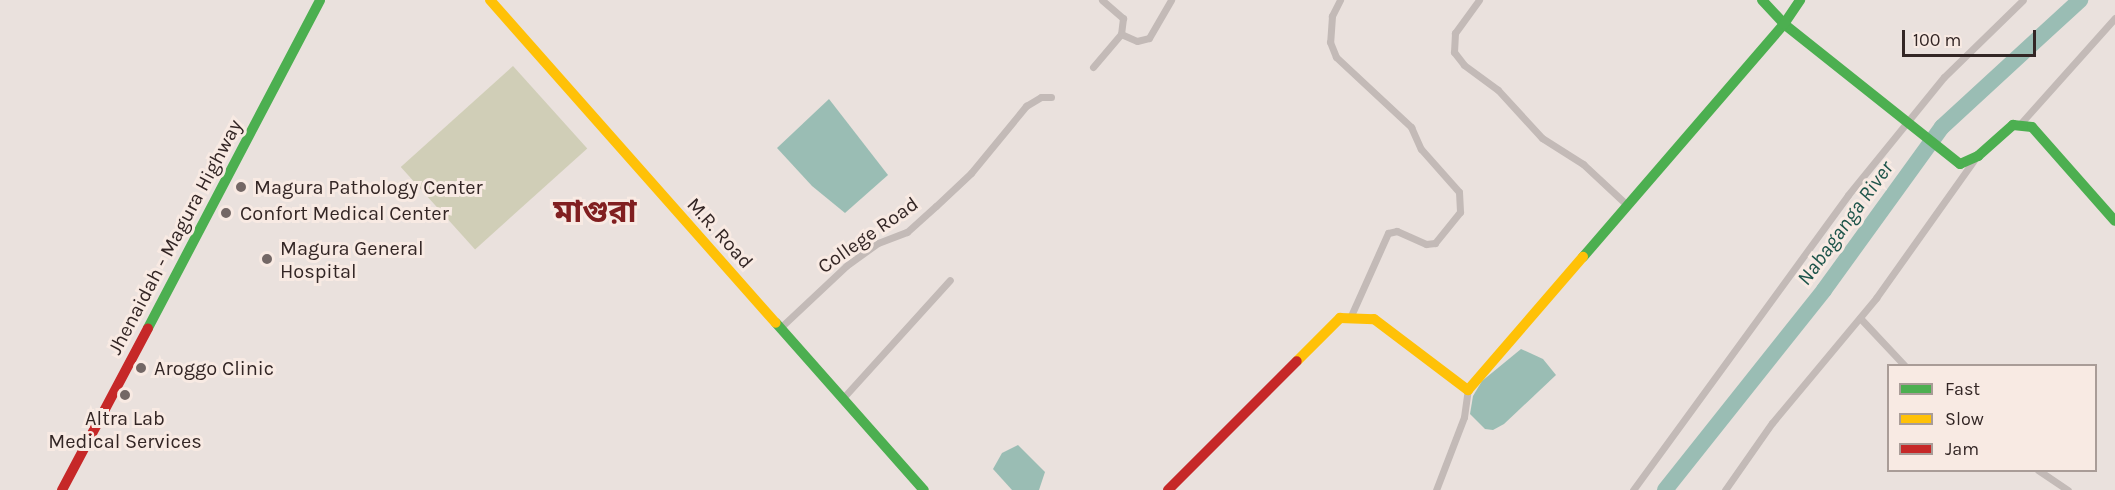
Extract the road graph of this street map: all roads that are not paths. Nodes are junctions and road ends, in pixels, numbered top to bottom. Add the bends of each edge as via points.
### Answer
1 (320, 0) edge
2 (489, 0) edge
3 (1102, 0) edge
4 (1171, 0) edge
5 (1340, 0) edge
6 (1479, 0) edge
7 (1761, 0) edge
8 (1800, 0) edge
9 (2023, 0) edge
10 (2115, 18) edge
11 (1784, 24) junction
12 (1121, 34) junction
13 (1093, 67) dead end
14 (1051, 97) dead end
15 (2021, 123) junction
16 (1913, 127) junction
17 (1978, 156) junction
18 (1627, 205) junction
19 (2115, 221) edge
20 (950, 280) dead end
21 (1350, 318) junction
22 (1860, 318) junction
23 (780, 328) junction
24 (1903, 364) edge
25 (1468, 390) junction
26 (843, 398) junction
27 (2040, 472) edge
28 (62, 490) edge
29 (924, 490) edge
30 (1168, 490) edge
31 (1436, 490) edge
32 (1633, 490) edge
33 (1725, 490) edge
34 (2068, 490) edge

1 - 28 main road, Jhenaidah - Magura Highway
2 - 23 main road, M.R. Road
3 - 12 street via 1124,18
4 - 12 street via 1149,38 1137,40
5 - 21 street via 1332,16 1330,42 1336,57 1411,127 1421,149 1460,192 1460,212 1435,243 1426,244 1397,231 1388,233
6 - 18 street via 1455,33 1454,52 1542,138 1583,164
7 - 11 main road
8 - 11 main road
9 - 16 street via 1955,65
10 - 15 street
11 - 16 main road
11 - 18 main road
12 - 13 street
14 - 23 street, College Road via 1041,97 1026,106 971,173 936,206 907,232 878,243 846,266
15 - 17 main road via 2005,131
15 - 19 main road via 2032,127
16 - 17 main road via 1960,164
16 - 32 street via 1848,195
17 - 22 street
18 - 25 main road
20 - 26 street
21 - 25 main road via 1374,319
21 - 30 main road via 1340,318 1309,347
22 - 24 street
22 - 33 street via 1772,423
23 - 26 main road, M.R. Road
25 - 31 street via 1464,417
26 - 29 main road, M.R. Road
27 - 34 street

